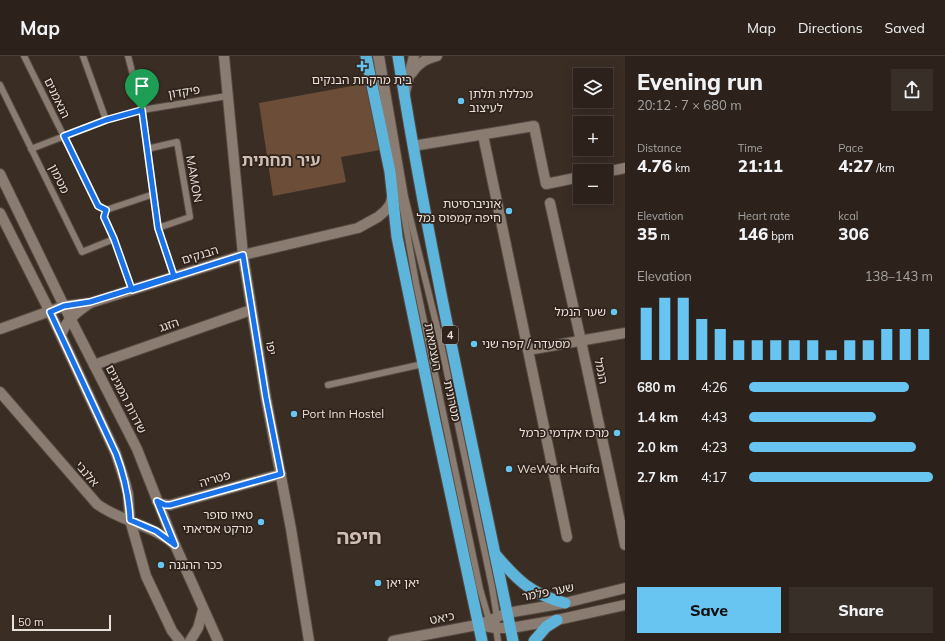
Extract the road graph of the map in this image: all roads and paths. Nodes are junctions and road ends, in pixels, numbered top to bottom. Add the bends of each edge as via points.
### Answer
1 (24, 56) edge
2 (83, 56) edge
3 (128, 56) edge
4 (224, 56) edge
5 (366, 56) edge
6 (376, 56) edge
7 (381, 56) edge
8 (398, 56) edge
9 (414, 56) edge
10 (437, 56) edge
11 (410, 79) junction
12 (0, 85) edge
13 (227, 96) junction
14 (404, 96) junction
15 (142, 110) junction
16 (106, 120) junction
17 (483, 135) junction
18 (64, 136) junction
19 (413, 146) junction
20 (32, 149) junction
21 (147, 149) junction
22 (625, 168) edge
23 (613, 171) edge
24 (0, 174) edge
25 (573, 179) edge
26 (393, 192) junction
27 (154, 194) junction
28 (550, 203) dead end
29 (106, 210) junction
30 (0, 213) edge
31 (158, 228) junction
32 (114, 239) junction
33 (243, 255) junction
34 (174, 276) junction
35 (132, 290) junction
36 (90, 302) junction
37 (64, 306) junction
38 (251, 310) junction
39 (50, 312) junction
40 (71, 318) junction
41 (0, 329) edge
42 (625, 333) edge
43 (61, 335) junction
44 (582, 341) junction
45 (528, 350) junction
46 (423, 364) junction
47 (94, 365) junction
48 (328, 385) dead end
49 (0, 392) edge
50 (281, 474) junction
51 (157, 501) junction
52 (130, 520) junction
53 (567, 537) dead end
54 (175, 545) junction
55 (625, 545) edge
56 (494, 553) junction
57 (625, 588) edge
58 (565, 602) junction
59 (625, 605) edge
60 (203, 610) junction
61 (498, 617) junction
62 (556, 620) junction
63 (478, 625) junction
64 (496, 628) junction
65 (511, 628) junction
66 (180, 641) edge
67 (190, 641) edge
68 (218, 641) edge
69 (309, 641) edge
70 (393, 641) edge
71 (482, 641) edge
72 (498, 641) edge
73 (513, 641) edge
74 (534, 641) edge

1 - 18 lane, הנאמנים
2 - 16 lane
3 - 15 lane
4 - 13 street, יפו
5 - 26 highway, העצמאות
6 - 61 lane, מטרונית via 416,283 480,589
7 - 61 lane, מטרונית via 406,196 440,339
8 - 14 highway, העצמאות / 4
9 - 11 street
10 - 11 street via 419,64
11 - 14 street
12 - 20 lane, מטמון
13 - 15 lane, פיקדון
13 - 33 street, יפו
14 - 19 highway, העצמאות / 4
15 - 16 lane, פיקדון
15 - 21 lane
16 - 18 lane, פיקדון
17 - 19 street
17 - 25 street via 534,126 546,184
17 - 45 street
18 - 20 lane, פיקדון
18 - 29 lane, הנאמנים via 98,206
19 - 56 highway, העצמאות / 4
20 - 32 lane, מטמון via 82,252
21 - 27 lane
21 - 31 lane, MAMON via 177,142 190,217
22 - 23 street
24 - 37 street, שדרות המגינים
26 - 33 street, הבנקים via 385,211 358,228
26 - 46 highway, העצמאות via 397,237
27 - 29 lane
27 - 31 lane
28 - 44 street, הנמל
29 - 32 lane via 104,217
30 - 39 street
31 - 34 lane
32 - 35 lane
33 - 34 street, הבנקים
33 - 38 street, יפו
34 - 35 street, הבנקים
35 - 36 street, הבנקים
36 - 37 street, הבנקים
36 - 40 street
37 - 39 street, הבנקים
37 - 40 street, שדרות המגינים
38 - 47 street, הזגג
38 - 50 street, יפו
39 - 41 street, הבנקים
39 - 43 street
40 - 43 street
40 - 47 street, שדרות המגינים
42 - 44 street
43 - 52 street via 119,460 128,494
44 - 45 street
44 - 55 street, הנמל
45 - 53 street
46 - 48 lane
46 - 63 highway, העצמאות
47 - 51 street, שדרות המגינים via 137,449
49 - 52 street, אלנבי via 97,504
50 - 51 street, פטריה via 170,505
50 - 69 street, יפו
51 - 54 street, שדרות המגינים
52 - 54 street, אלנבי via 156,531
52 - 66 street via 146,576 172,631
54 - 60 street, שדרות המגינים
56 - 58 highway via 526,586 540,595
56 - 61 highway, העצמאות / 4
57 - 58 street, שער פלמר
58 - 61 street, שער פלמר
59 - 62 street
60 - 67 street via 198,628
60 - 68 street, שדרות המגינים
61 - 63 street, שער פלמר
61 - 64 lane, מטרונית
61 - 65 highway, העצמאות / 4
62 - 65 street
62 - 74 highway
63 - 64 street, כיאט
63 - 70 street, כיאט
63 - 71 highway, העצמאות
64 - 65 street
64 - 72 lane
65 - 73 highway, העצמאות / 4

